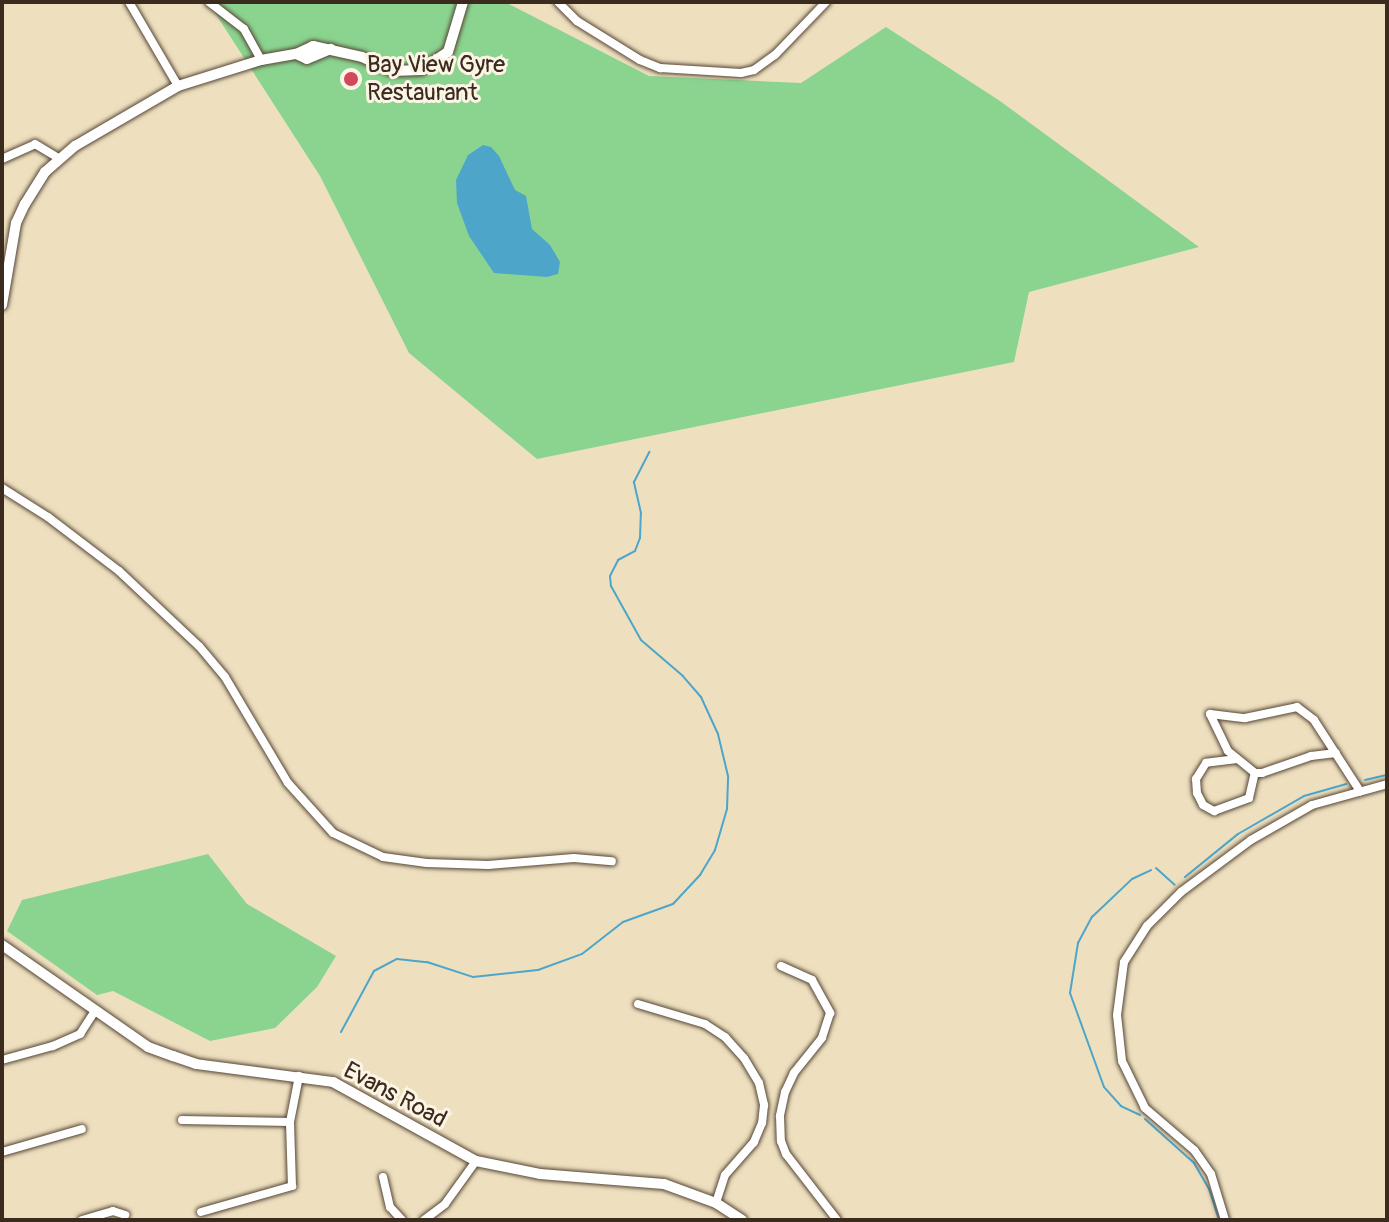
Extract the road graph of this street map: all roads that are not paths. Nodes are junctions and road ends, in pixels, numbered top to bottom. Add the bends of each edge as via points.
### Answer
1 (129, 2) edge
2 (209, 2) edge
3 (463, 2) edge
4 (558, 2) edge
5 (826, 2) edge
6 (261, 60) junction
7 (178, 86) junction
8 (58, 158) junction
9 (2, 159) edge
10 (2, 305) edge
11 (2, 488) edge
12 (1336, 753) junction
13 (1237, 759) junction
14 (1255, 773) junction
15 (1387, 784) edge
16 (1360, 791) junction
17 (612, 861) dead end
18 (2, 945) edge
19 (781, 966) dead end
20 (638, 1004) dead end
21 (95, 1011) junction
22 (2, 1060) edge
23 (299, 1076) junction
24 (182, 1120) dead end
25 (290, 1122) junction
26 (82, 1129) dead end
27 (2, 1152) edge
28 (476, 1161) junction
29 (383, 1177) dead end
30 (716, 1203) junction
31 (201, 1212) dead end
32 (125, 1215) dead end
33 (82, 1220) edge
34 (402, 1220) edge
35 (424, 1220) edge
36 (742, 1220) edge
37 (837, 1220) edge
38 (1225, 1220) edge

1 - 7 street
2 - 6 street via 244,29
3 - 6 street via 448,52 421,70 392,71 331,49 307,59 296,54
4 - 5 street via 577,21 660,68 741,73 775,55
6 - 7 street
7 - 8 street
8 - 9 street via 35,144
8 - 10 street via 16,223
11 - 17 street via 119,571 199,646 225,677 288,783 333,833 383,857 427,863
12 - 13 street via 1314,720 1297,707 1245,718 1210,714
12 - 14 street
12 - 16 street
13 - 14 street
13 - 14 street via 1206,763 1196,779 1203,805 1214,811 1237,806 1249,798
15 - 16 street
16 - 38 street via 1312,805 1251,840 1181,892 1147,926 1124,962 1117,1015 1122,1061 1145,1108 1194,1150 1211,1174
18 - 21 street, Evans Road
19 - 37 street via 812,980 830,1013 822,1038 794,1073 780,1116 786,1154
20 - 30 street via 705,1024 725,1037 759,1083 762,1123 754,1142 725,1175
21 - 22 street via 80,1034
21 - 23 street, Evans Road via 148,1047 196,1064
23 - 25 street
23 - 28 street, Evans Road via 349,1089
24 - 25 street
25 - 31 street via 292,1186
26 - 27 street
28 - 30 street, Evans Road via 540,1174 643,1179
28 - 35 street via 445,1204
29 - 34 street via 390,1207
30 - 36 street, Evans Road
32 - 33 street via 113,1211

